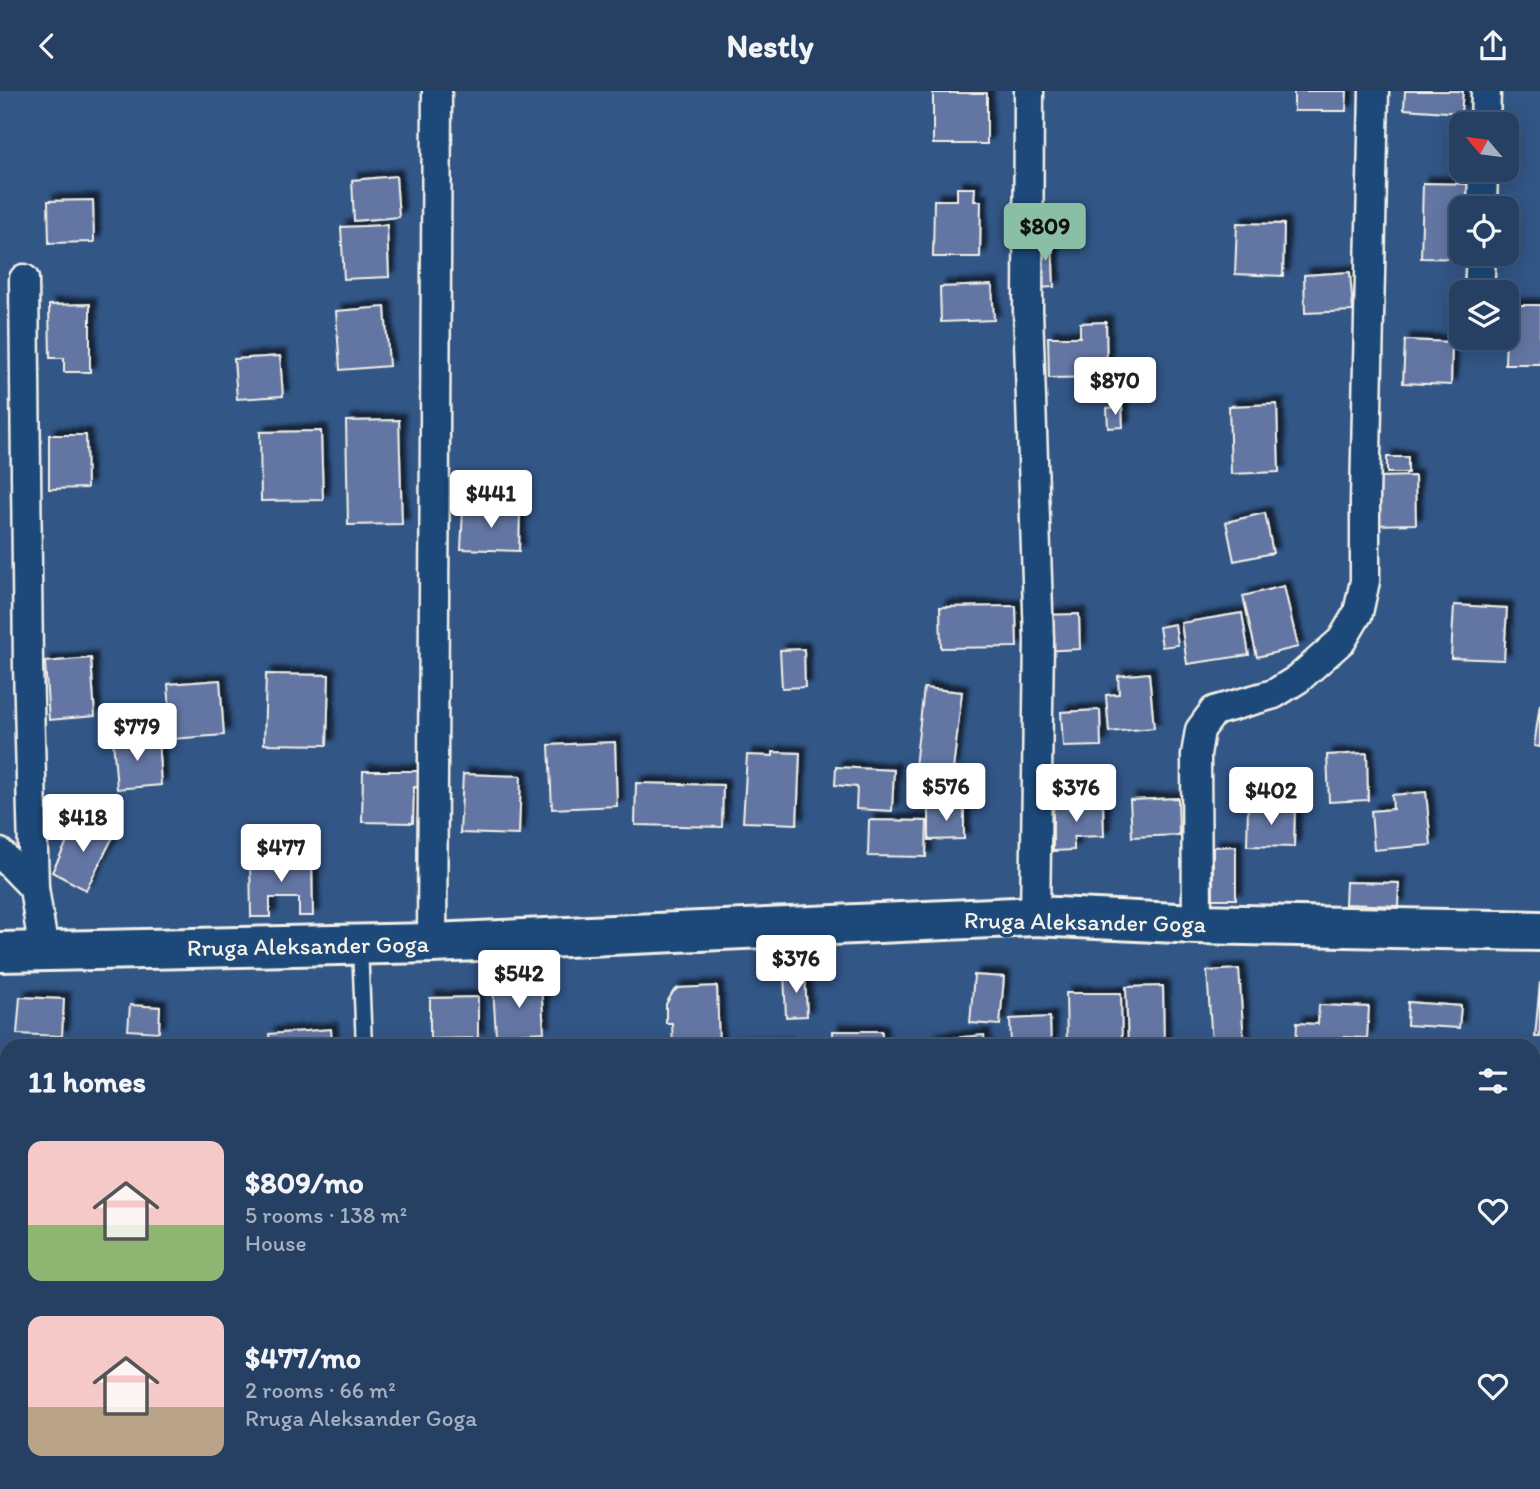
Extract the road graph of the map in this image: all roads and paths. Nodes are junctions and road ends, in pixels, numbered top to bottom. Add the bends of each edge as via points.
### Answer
1 (438, 91) edge
2 (1029, 91) edge
3 (1374, 91) edge
4 (1486, 91) edge
5 (1485, 112) edge
6 (24, 279) dead end
7 (0, 853) edge
8 (34, 888) junction
9 (1035, 916) junction
10 (1197, 924) junction
11 (1540, 931) edge
12 (432, 943) junction
13 (360, 945) junction
14 (44, 952) junction
15 (0, 953) edge
16 (364, 1039) edge

1 - 12 street
2 - 9 street via 1028,310 1039,640
3 - 10 street via 1365,581 1358,613 1342,640 1298,679 1274,694 1214,711 1200,730 1196,755
4 - 5 street
6 - 8 street
7 - 8 street
8 - 14 street
9 - 10 main road, Rruga Aleksander Goga
9 - 12 main road, Rruga Aleksander Goga
10 - 11 main road, Rruga Aleksander Goga
12 - 13 main road, Rruga Aleksander Goga
13 - 14 main road, Rruga Aleksander Goga
13 - 16 lane
14 - 15 main road, Rruga Aleksander Goga

